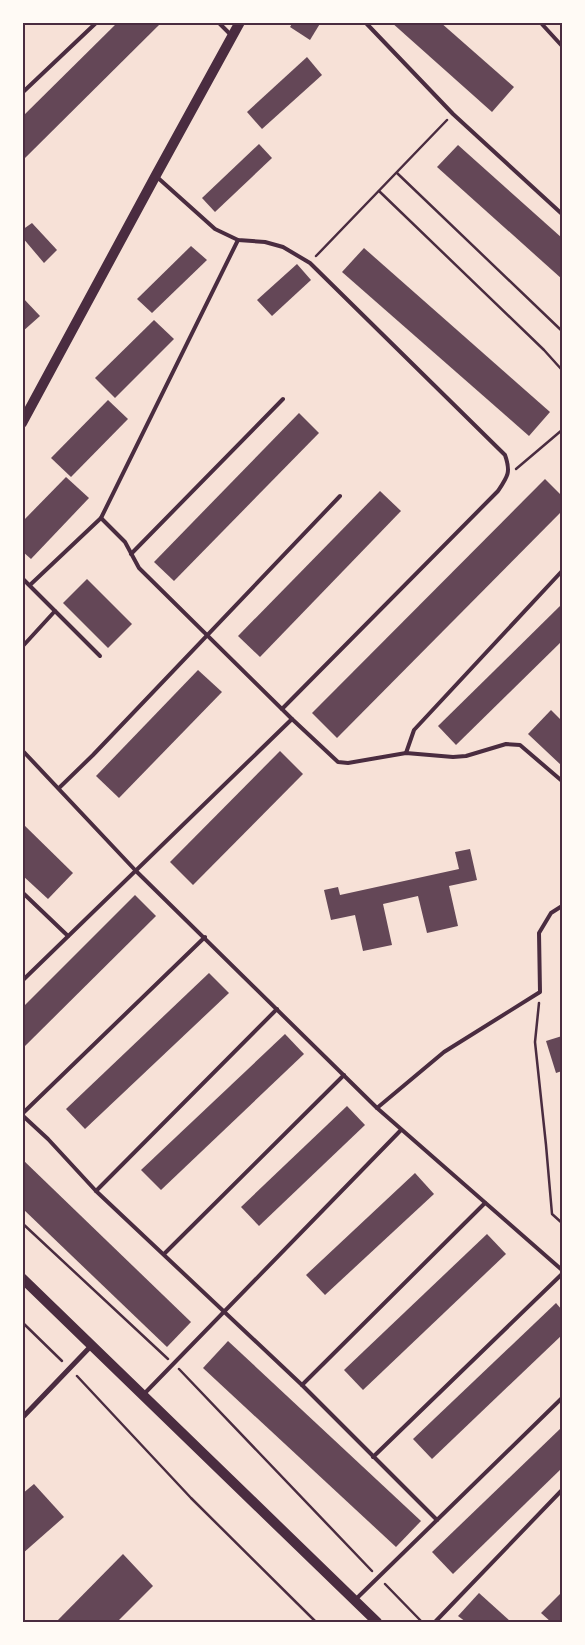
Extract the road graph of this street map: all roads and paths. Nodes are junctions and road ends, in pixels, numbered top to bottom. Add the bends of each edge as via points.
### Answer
1 (97, 22) edge
2 (218, 22) edge
3 (240, 22) edge
4 (365, 22) edge
5 (540, 22) edge
6 (232, 37) junction
7 (562, 46) edge
8 (22, 93) edge
9 (453, 114) junction
10 (396, 173) junction
11 (156, 175) junction
12 (379, 191) junction
13 (562, 214) edge
14 (238, 240) junction
15 (310, 263) junction
16 (562, 331) edge
17 (562, 370) edge
18 (283, 399) dead end
19 (22, 424) edge
20 (562, 430) edge
21 (508, 477) junction
22 (340, 496) dead end
23 (101, 518) junction
24 (131, 554) junction
25 (562, 571) edge
26 (22, 578) edge
27 (30, 585) junction
28 (56, 611) junction
29 (208, 636) junction
30 (22, 647) edge
31 (100, 656) dead end
32 (282, 709) junction
33 (292, 719) junction
34 (22, 750) edge
35 (406, 753) junction
36 (562, 781) edge
37 (59, 788) junction
38 (136, 870) junction
39 (22, 892) edge
40 (562, 906) edge
41 (68, 936) junction
42 (205, 937) junction
43 (22, 981) edge
44 (540, 992) junction
45 (277, 1009) junction
46 (344, 1075) junction
47 (377, 1108) junction
48 (22, 1115) edge
49 (401, 1130) junction
50 (96, 1191) junction
51 (485, 1203) junction
52 (22, 1223) edge
53 (562, 1223) edge
54 (164, 1254) junction
55 (562, 1270) edge
56 (562, 1274) edge
57 (22, 1278) edge
58 (224, 1311) junction
59 (22, 1322) edge
60 (92, 1346) junction
61 (173, 1364) junction
62 (70, 1369) junction
63 (302, 1385) junction
64 (142, 1396) junction
65 (562, 1398) edge
66 (22, 1418) edge
67 (372, 1457) junction
68 (562, 1490) edge
69 (437, 1520) junction
70 (378, 1577) junction
71 (354, 1601) junction
72 (316, 1622) edge
73 (377, 1622) edge
74 (422, 1622) edge
75 (435, 1622) edge

1 - 8 lane
2 - 6 lane
3 - 6 main road
4 - 9 lane
5 - 7 lane
6 - 11 main road
9 - 10 path
9 - 13 lane
10 - 12 path
10 - 16 path
11 - 14 lane via 215,229
11 - 19 main road
12 - 15 path
12 - 17 path
14 - 15 lane via 283,247
14 - 23 lane
15 - 21 lane via 505,455
18 - 24 lane
20 - 21 path
21 - 32 lane via 498,491
22 - 29 lane
23 - 24 lane via 125,542
23 - 27 lane
24 - 29 lane via 139,568
25 - 35 lane via 414,730
26 - 27 lane
27 - 28 lane
28 - 30 lane
28 - 31 lane
29 - 32 lane
29 - 37 lane
32 - 33 lane
33 - 35 lane via 338,762
33 - 38 lane
34 - 37 lane
35 - 36 lane via 453,757 506,744 520,745
37 - 38 lane
38 - 41 lane
38 - 42 lane
39 - 41 lane
40 - 44 lane via 551,913 539,933
41 - 43 lane
42 - 45 lane
42 - 48 lane
44 - 47 lane via 444,1052
44 - 53 path via 534,1042 552,1214
45 - 46 lane
45 - 50 lane
46 - 47 lane
46 - 54 lane
47 - 49 lane
48 - 50 lane via 48,1138
49 - 51 lane
49 - 58 lane
50 - 54 lane
51 - 55 lane
51 - 63 lane
52 - 61 path
54 - 58 lane
56 - 67 lane
57 - 60 main road
58 - 61 lane
58 - 63 lane
59 - 62 path
60 - 62 street
60 - 64 main road
61 - 64 lane
61 - 70 path
62 - 66 street
62 - 72 path via 191,1498
63 - 67 lane
64 - 71 main road
65 - 69 lane
67 - 69 lane
68 - 75 lane
69 - 70 lane
70 - 71 lane
70 - 74 path
71 - 73 main road

